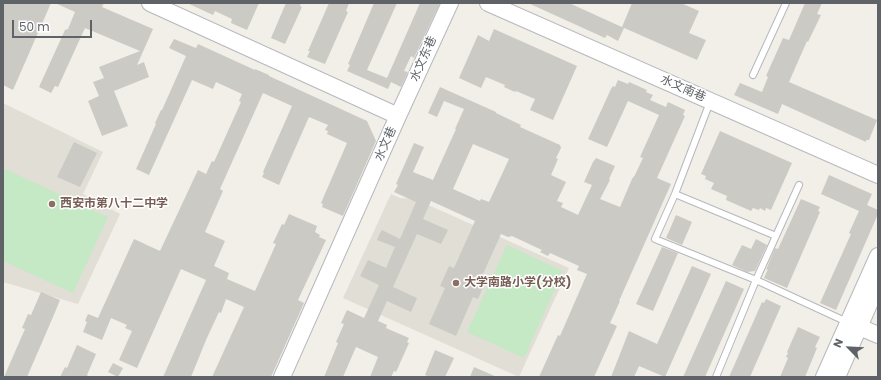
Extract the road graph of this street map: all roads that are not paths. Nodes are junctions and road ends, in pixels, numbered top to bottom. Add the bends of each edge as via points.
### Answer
1 (150, 3) edge
2 (450, 3) edge
3 (488, 3) edge
4 (786, 3) edge
5 (753, 75) dead end
6 (710, 101) junction
7 (398, 116) junction
8 (878, 175) edge
9 (799, 185) dead end
10 (675, 194) junction
11 (776, 236) junction
12 (878, 256) edge
13 (756, 280) junction
14 (878, 284) edge
15 (854, 325) junction
16 (878, 335) edge
17 (282, 377) edge
18 (716, 377) edge
19 (824, 377) edge
20 (837, 377) edge

1 - 7 street, 水文巷
2 - 7 street, 水文东巷
3 - 6 street, 水文南巷
4 - 5 lane
6 - 8 street, 水文南巷
6 - 10 lane
7 - 17 street, 水文巷
9 - 11 lane
10 - 11 lane
10 - 13 lane via 655,240
11 - 13 lane
12 - 15 street
13 - 15 lane
13 - 18 lane
14 - 15 street
15 - 16 street
15 - 19 street
15 - 20 street

